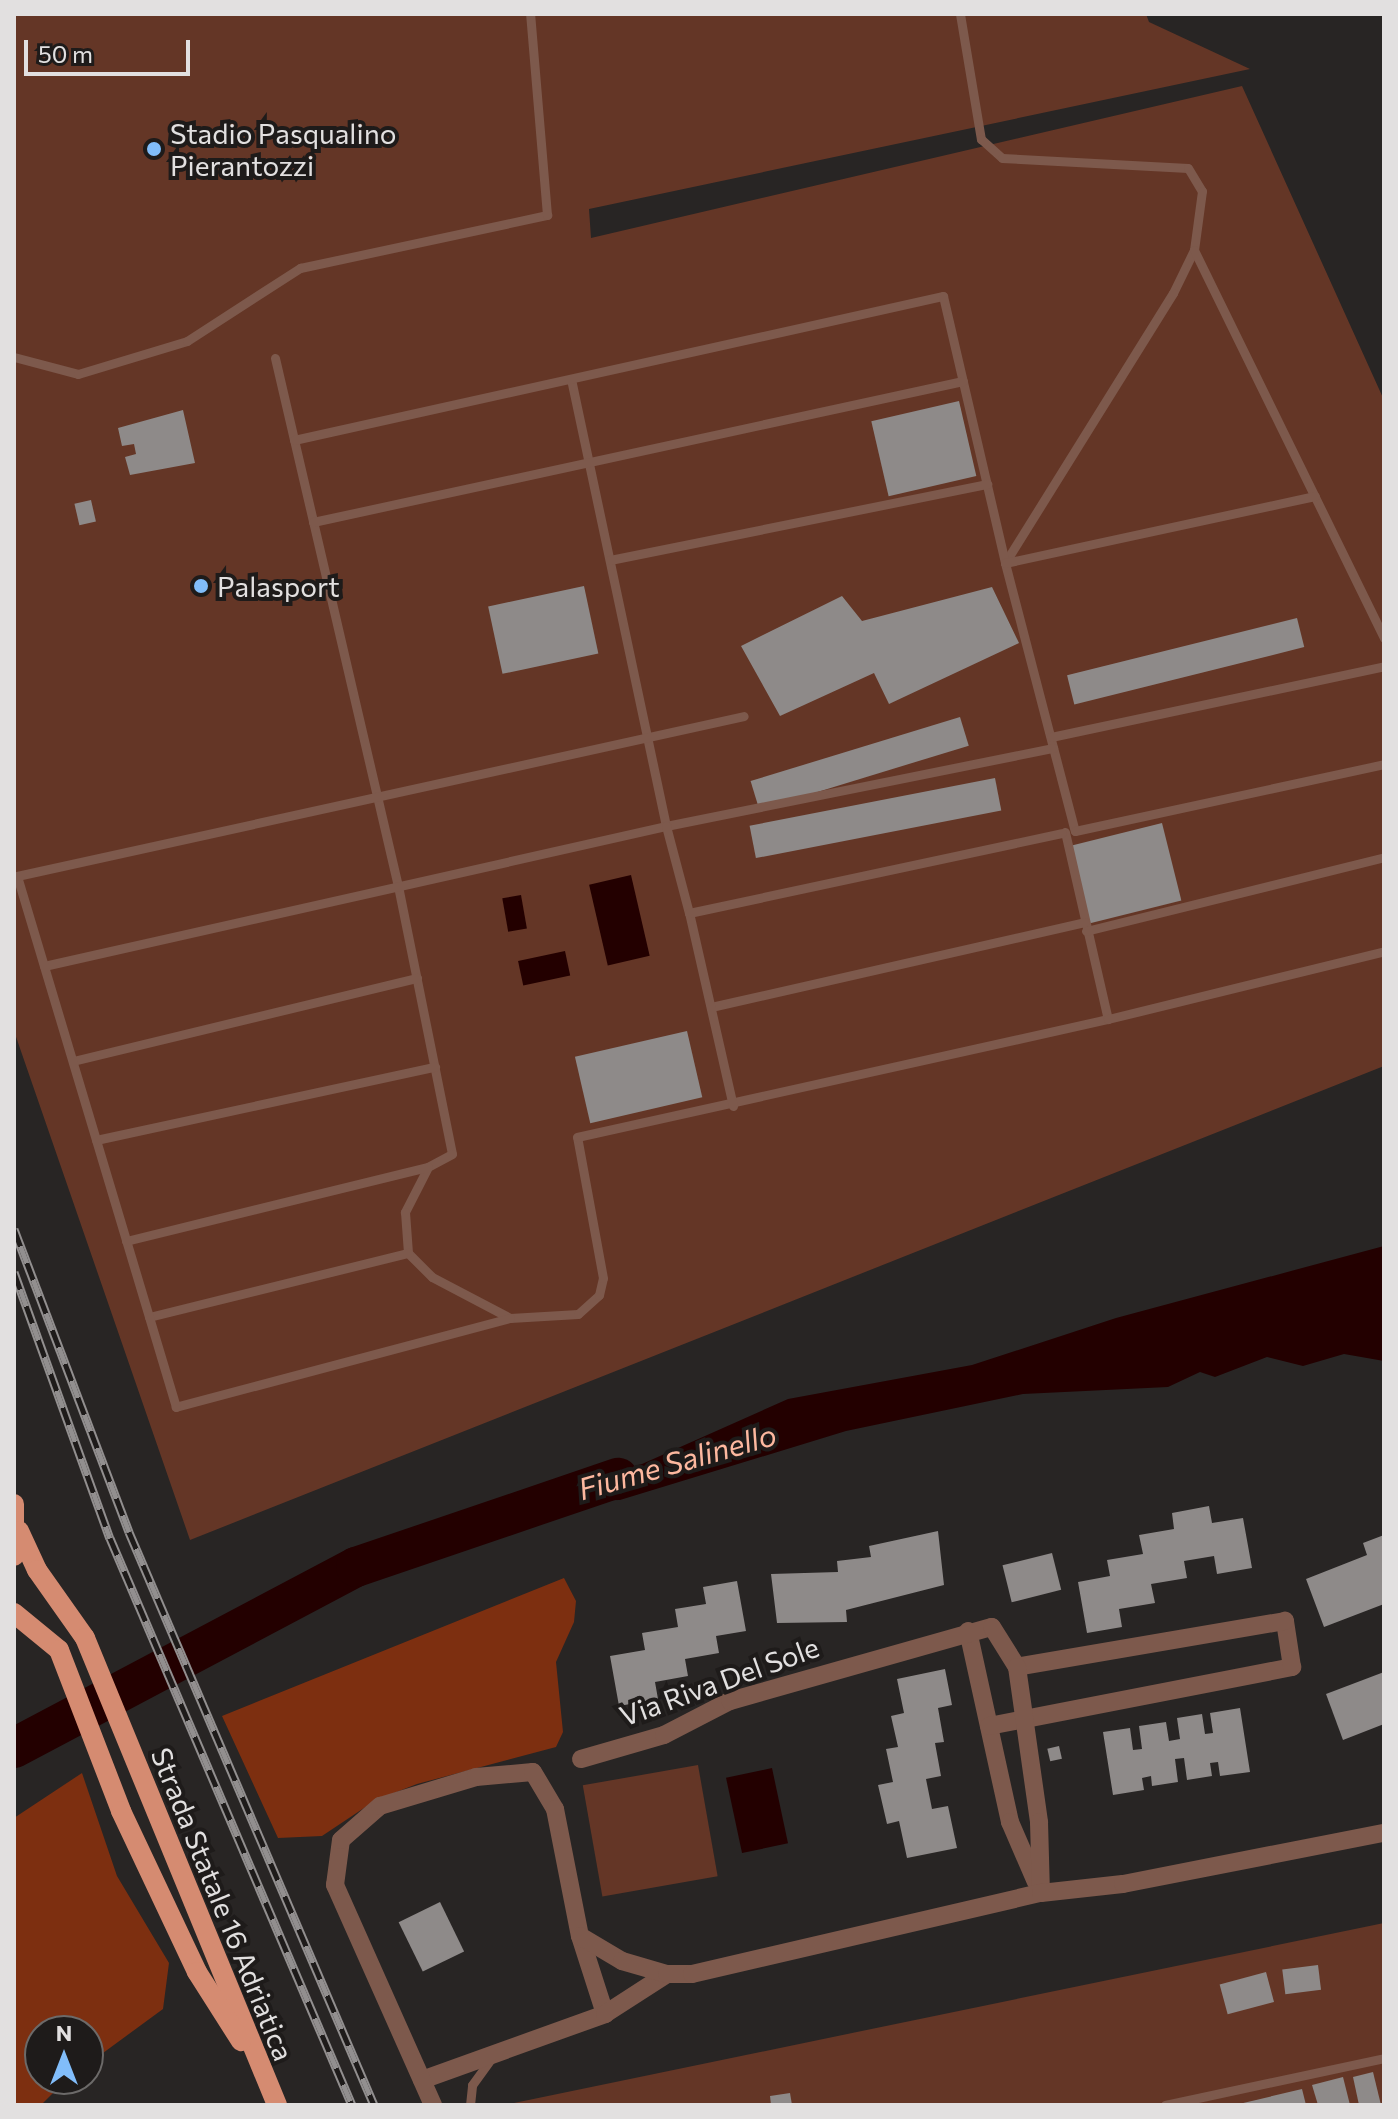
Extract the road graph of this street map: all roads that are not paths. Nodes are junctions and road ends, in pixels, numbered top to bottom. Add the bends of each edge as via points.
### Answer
1 (530, 14) edge
2 (960, 14) edge
3 (1194, 250) junction
4 (14, 357) edge
5 (275, 358) dead end
6 (571, 379) junction
7 (963, 381) junction
8 (294, 440) junction
9 (590, 462) junction
10 (987, 484) junction
11 (1315, 496) junction
12 (313, 522) junction
13 (610, 560) junction
14 (1005, 563) junction
15 (1384, 638) edge
16 (1384, 666) edge
17 (744, 716) dead end
18 (647, 736) junction
19 (1052, 743) junction
20 (1384, 764) edge
21 (377, 794) junction
22 (666, 826) junction
23 (1075, 831) junction
24 (1061, 833) junction
25 (1384, 857) edge
26 (398, 886) junction
27 (689, 913) junction
28 (1085, 927) junction
29 (1384, 951) edge
30 (44, 966) junction
31 (417, 978) junction
32 (711, 1007) junction
33 (1108, 1019) junction
34 (73, 1061) junction
35 (435, 1067) junction
36 (733, 1106) junction
37 (96, 1140) junction
38 (428, 1167) junction
39 (126, 1241) junction
40 (408, 1253) junction
41 (149, 1317) junction
42 (510, 1318) junction
43 (14, 1504) edge
44 (19, 1531) junction
45 (14, 1556) edge
46 (21, 1616) edge
47 (968, 1631) junction
48 (1017, 1667) junction
49 (1022, 1720) junction
50 (989, 1726) junction
51 (581, 1759) dead end
52 (1384, 1833) edge
53 (1041, 1893) junction
54 (580, 1936) junction
55 (667, 1974) junction
56 (605, 2014) junction
57 (494, 2055) junction
58 (1384, 2058) edge
59 (422, 2080) junction
60 (267, 2082) junction
61 (277, 2105) edge
62 (433, 2105) edge
63 (470, 2105) edge
64 (1165, 2105) edge

1 - 4 lane via 547,215 300,268 187,341 78,374
2 - 3 lane via 981,139 1002,158 1188,168 1202,191
3 - 11 lane
3 - 14 lane
5 - 8 lane
6 - 7 lane via 943,296
6 - 8 lane
6 - 9 lane
7 - 9 lane
7 - 10 lane
8 - 12 lane
9 - 12 lane
9 - 13 lane
10 - 13 lane
10 - 14 lane
11 - 14 lane
11 - 15 lane
12 - 21 lane
13 - 18 lane
14 - 19 lane
16 - 19 lane
17 - 18 lane
18 - 21 lane
18 - 22 lane
19 - 22 lane
19 - 23 lane
20 - 23 lane
21 - 26 lane
21 - 30 lane via 17,876
22 - 26 lane
22 - 27 lane
23 - 24 lane
24 - 27 lane
24 - 28 lane
25 - 28 lane
26 - 30 lane
26 - 31 lane
27 - 32 lane
28 - 32 lane
28 - 33 lane
29 - 33 lane
30 - 34 lane
31 - 34 lane
31 - 35 lane
32 - 36 lane
33 - 36 lane
34 - 37 lane
35 - 37 lane
35 - 38 lane via 452,1154
36 - 42 lane via 577,1137 602,1258 599,1295 578,1314 556,1320
37 - 39 lane
38 - 39 lane
38 - 40 lane via 405,1212
39 - 41 lane
40 - 41 lane
40 - 42 lane via 432,1277
41 - 42 lane via 176,1407
43 - 44 main road, Strada Statale 16 Adriatica
44 - 45 main road, Strada Statale 16 Adriatica
44 - 60 main road, Strada Statale 16 Adriatica via 85,1638
46 - 60 main road, Strada Statale 16 Adriatica via 59,1650 121,1811 197,1972
47 - 48 street via 992,1627
47 - 50 street
47 - 51 street, Via Riva Del Sole via 730,1701 664,1735
48 - 49 street
48 - 49 street via 1285,1621 1292,1667
49 - 50 street
49 - 53 street via 1039,1822
50 - 53 street via 1010,1822
52 - 53 street via 1123,1884
53 - 55 street via 692,1974
54 - 55 street via 622,1961
54 - 56 street
54 - 59 street via 555,1809 533,1772 476,1777 380,1806 341,1840 335,1885
55 - 56 street
56 - 57 street
57 - 59 street
57 - 63 lane via 472,2085
58 - 64 lane
59 - 62 street
60 - 61 main road

